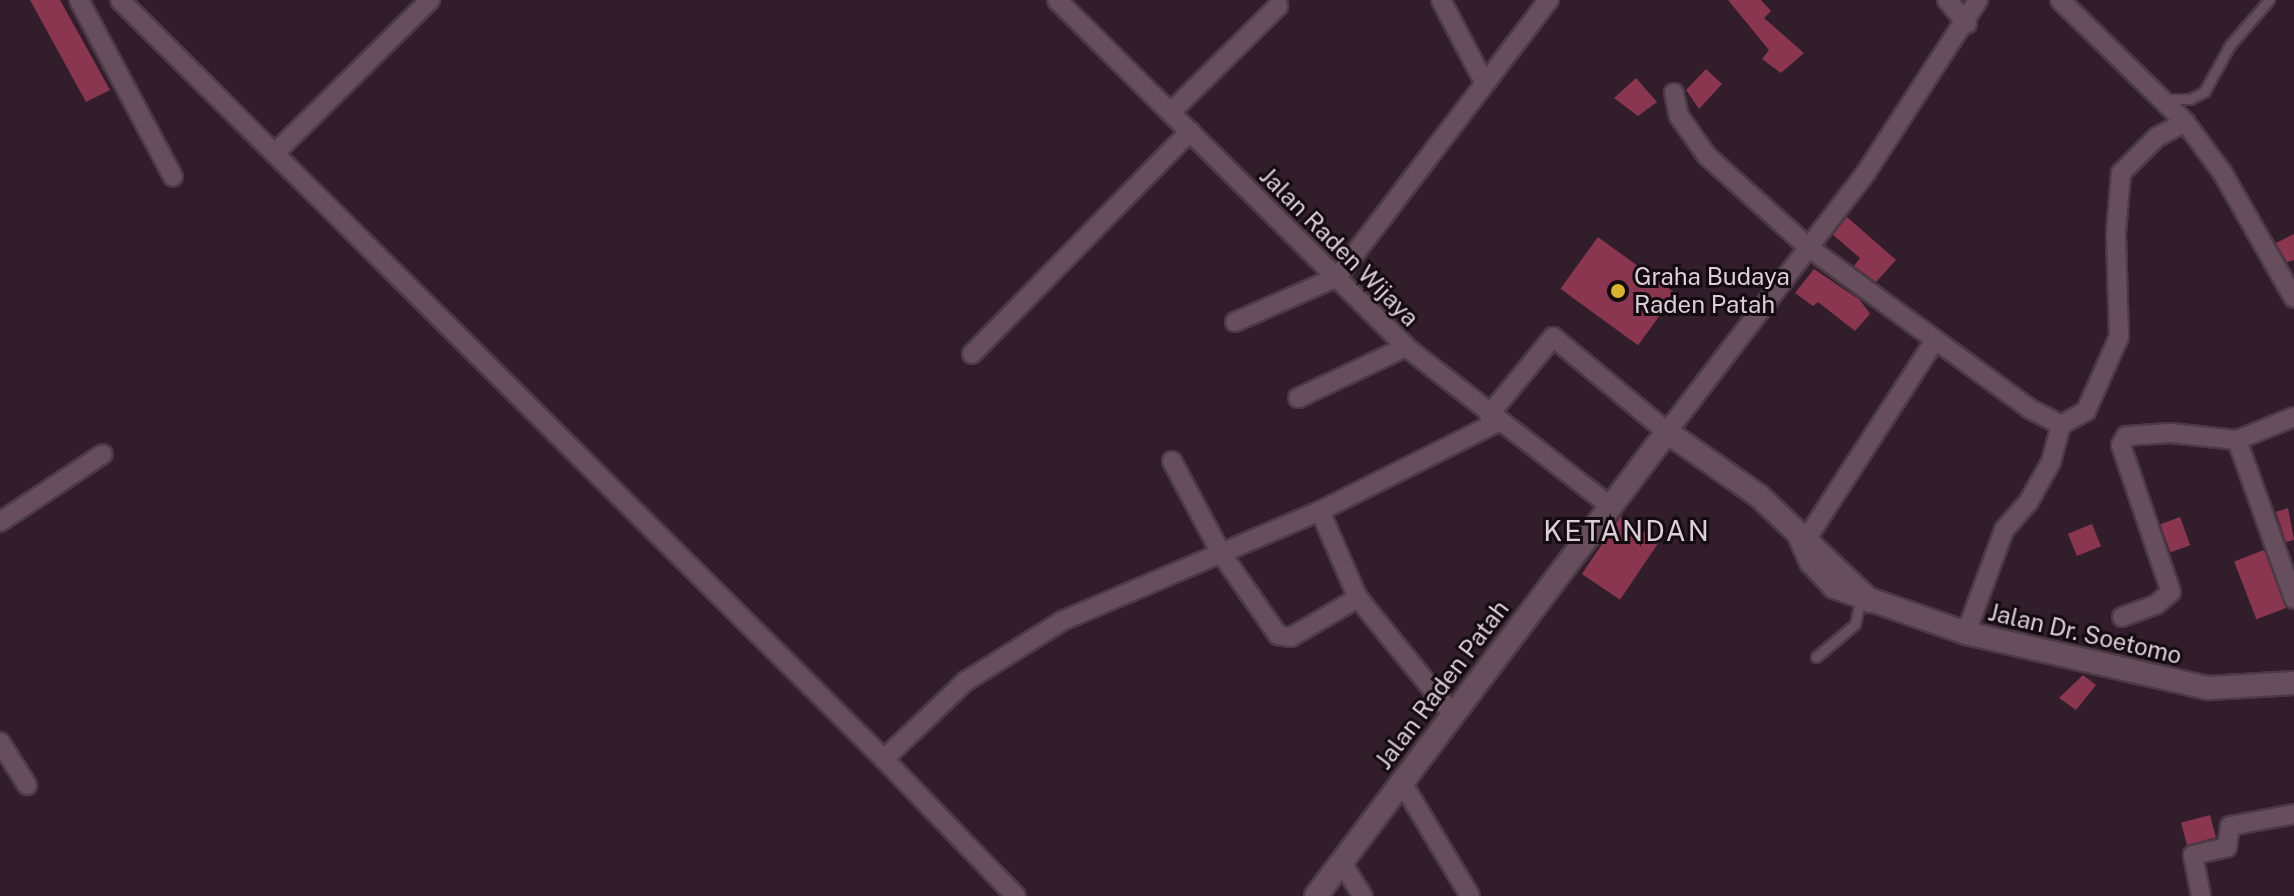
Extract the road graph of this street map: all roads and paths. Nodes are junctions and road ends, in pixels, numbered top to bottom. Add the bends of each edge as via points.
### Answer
1 (79, 0) edge
2 (120, 0) edge
3 (430, 0) edge
4 (1057, 0) edge
5 (1441, 0) edge
6 (1549, 0) edge
7 (1947, 0) edge
8 (1978, 0) edge
9 (2060, 0) edge
10 (2269, 0) edge
11 (1278, 6) dead end
12 (1967, 24) junction
13 (1484, 82) junction
14 (1674, 93) dead end
15 (2166, 99) junction
16 (1171, 112) junction
17 (2185, 122) junction
18 (1190, 131) junction
19 (275, 153) junction
20 (173, 177) dead end
21 (1808, 247) junction
22 (1337, 277) junction
23 (2291, 287) edge
24 (1235, 322) dead end
25 (1935, 340) junction
26 (1406, 347) junction
27 (972, 354) dead end
28 (1298, 398) dead end
29 (2294, 417) edge
30 (1494, 419) junction
31 (2061, 425) junction
32 (1667, 432) junction
33 (2237, 440) junction
34 (103, 454) dead end
35 (1172, 461) dead end
36 (1608, 504) junction
37 (1320, 511) junction
38 (0, 522) edge
39 (1803, 535) junction
40 (1221, 553) junction
41 (1358, 598) junction
42 (2294, 599) edge
43 (1865, 600) junction
44 (2122, 617) dead end
45 (1966, 633) junction
46 (1816, 657) dead end
47 (2294, 683) edge
48 (1453, 715) junction
49 (0, 742) edge
50 (884, 759) junction
51 (1401, 781) junction
52 (27, 785) dead end
53 (2294, 814) edge
54 (1342, 863) junction
55 (1016, 896) edge
56 (1316, 896) edge
57 (1363, 896) edge
58 (1470, 896) edge
59 (2201, 896) edge

1 - 20 street
2 - 19 street
3 - 19 street
4 - 16 street, Jalan Raden Wijaya
5 - 13 street
6 - 13 street
7 - 12 street
8 - 12 street
9 - 15 street
10 - 15 lane via 2230,45 2204,92 2190,99
11 - 16 street
12 - 21 street
13 - 22 street
14 - 21 street via 1679,116 1707,156
15 - 17 street
16 - 18 street, Jalan Raden Wijaya
17 - 23 street via 2222,172
17 - 31 street via 2157,137 2121,173 2116,233 2119,337 2086,411
18 - 22 street, Jalan Raden Wijaya
18 - 27 street
19 - 50 street
21 - 25 street
21 - 32 street
22 - 24 street
22 - 26 street, Jalan Raden Wijaya
25 - 31 street via 2030,409
25 - 39 street
26 - 28 street
26 - 30 street, Jalan Raden Wijaya
29 - 33 street
30 - 32 street via 1553,337
30 - 36 street, Jalan Raden Wijaya
30 - 37 street
31 - 45 street via 2051,462 2029,501 2004,530
32 - 36 street, Jalan Raden Patah
32 - 39 street, Jalan Dr. Soetomo via 1735,477
33 - 42 street
33 - 44 street via 2133,432 2123,440 2171,592 2157,604
34 - 38 street
35 - 40 street
36 - 48 street, Jalan Raden Patah
37 - 40 street
37 - 41 street
39 - 43 street, Jalan Dr. Soetomo
40 - 41 street via 1278,635 1291,637
40 - 50 street via 1062,621 1018,647 966,681
41 - 48 street
43 - 45 street, Jalan Dr. Soetomo
43 - 46 lane via 1855,624
45 - 47 street, Jalan Dr. Soetomo via 2209,688
48 - 51 street, Jalan Raden Patah
49 - 52 street
50 - 55 street
51 - 54 street, Jalan Raden Patah
51 - 58 street
53 - 59 street via 2230,826 2227,847 2193,855
54 - 56 street, Jalan Raden Patah
54 - 57 street

